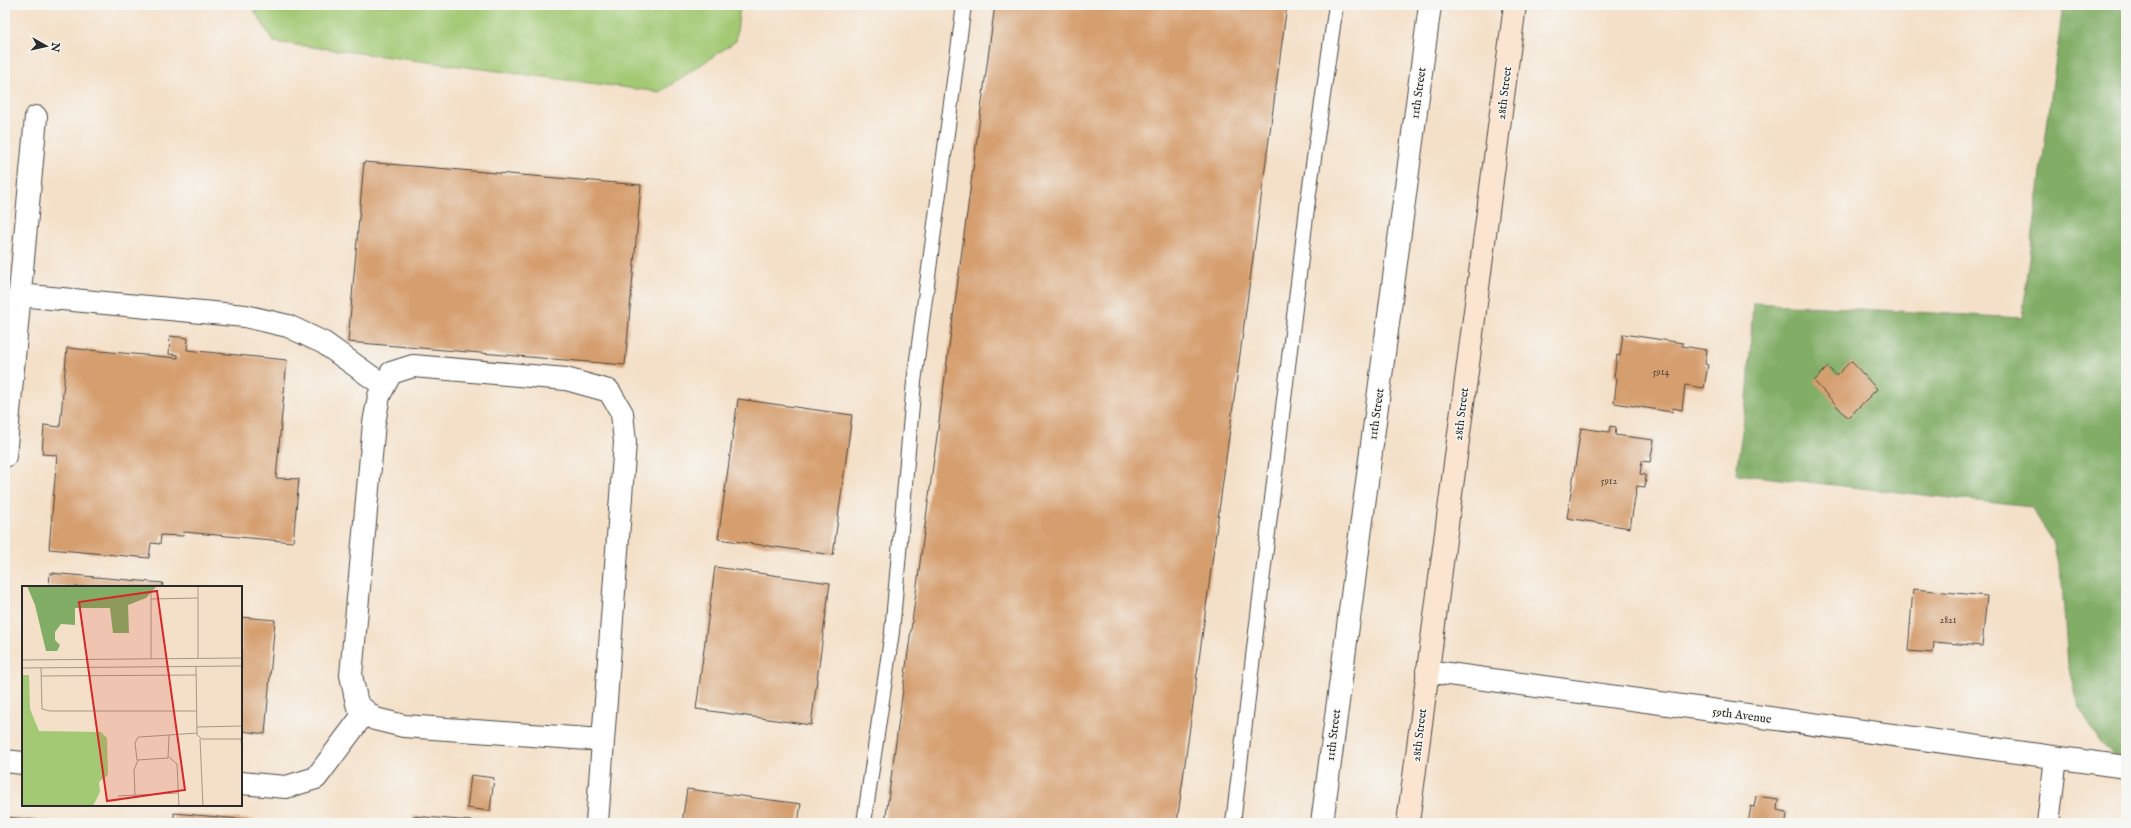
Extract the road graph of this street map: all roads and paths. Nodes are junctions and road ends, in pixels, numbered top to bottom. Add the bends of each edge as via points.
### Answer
1 (964, 5) edge
2 (1336, 5) edge
3 (1430, 5) edge
4 (1515, 5) edge
5 (36, 117) dead end
6 (19, 295) junction
7 (384, 386) junction
8 (5, 456) edge
9 (1428, 672) junction
10 (366, 711) junction
11 (603, 740) junction
12 (2056, 758) junction
13 (5, 761) edge
14 (22, 763) edge
15 (2126, 767) edge
16 (242, 783) edge
17 (597, 823) edge
18 (864, 823) edge
19 (1233, 823) edge
20 (1322, 823) edge
21 (1408, 823) edge
22 (2048, 823) edge

1 - 18 lane via 914,382 892,632
2 - 19 lane via 1307,208
3 - 20 street, 11th Street
4 - 9 main road, 28th Street
5 - 6 street
6 - 7 street via 245,316 281,324 324,344
6 - 8 street
7 - 10 street via 379,396 374,423 351,675 357,704
7 - 11 street via 391,373 413,366 566,379 609,391 622,413 625,442
9 - 12 street, 59th Avenue
9 - 21 main road, 28th Street
10 - 11 street via 375,719 404,726
10 - 16 street via 316,778 286,787
11 - 17 street
12 - 15 street, 59th Avenue
12 - 22 street
13 - 14 street

